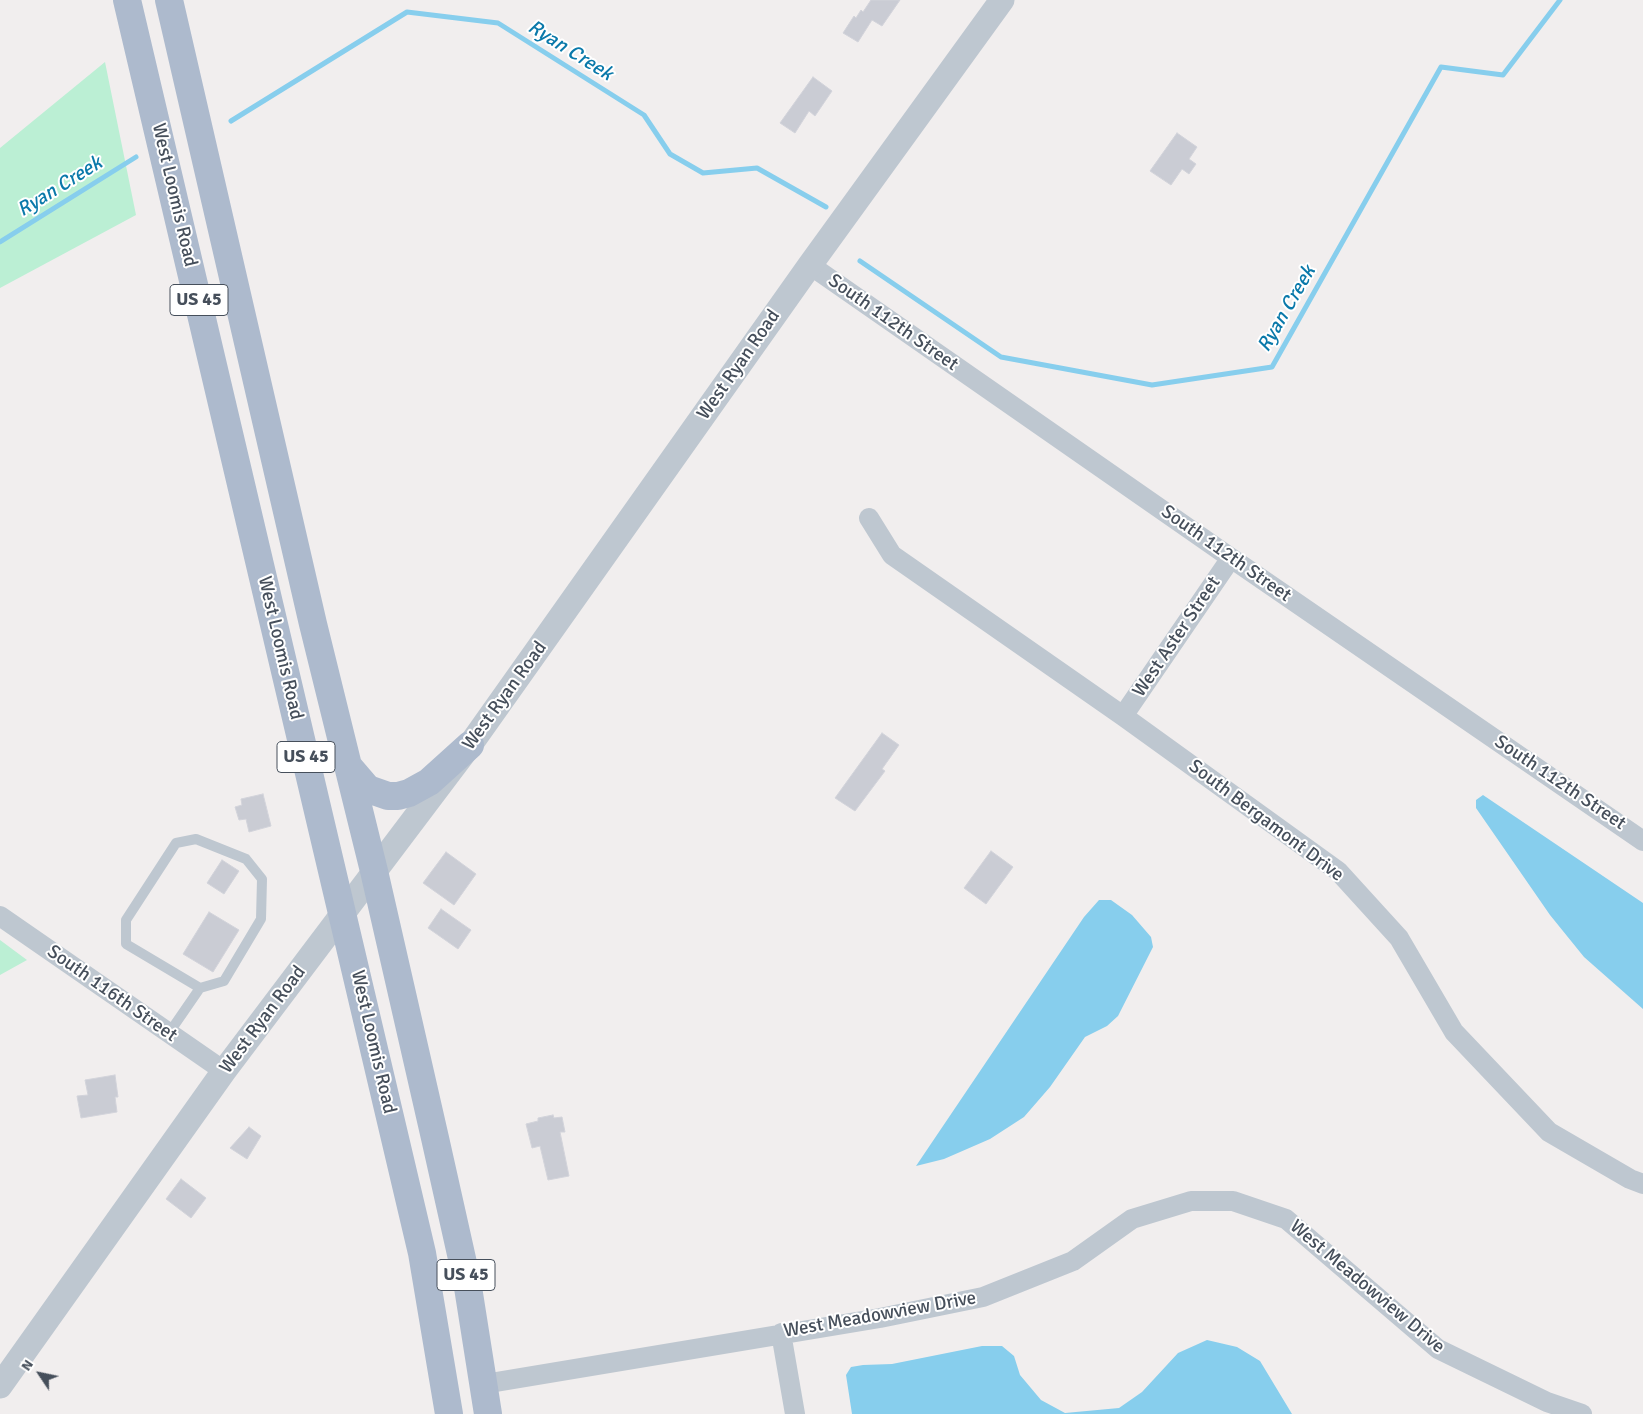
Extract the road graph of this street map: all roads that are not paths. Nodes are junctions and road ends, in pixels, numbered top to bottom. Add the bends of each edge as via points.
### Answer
1 (127, 0) edge
2 (169, 0) edge
3 (1002, 0) edge
4 (810, 265) junction
5 (250, 344) junction
6 (212, 354) junction
7 (869, 518) dead end
8 (1231, 558) junction
9 (1123, 716) junction
10 (470, 745) junction
11 (350, 768) junction
12 (1643, 841) edge
13 (374, 871) junction
14 (343, 914) junction
15 (0, 916) edge
16 (200, 988) junction
17 (169, 1033) junction
18 (224, 1071) junction
19 (1643, 1184) edge
20 (458, 1244) junction
21 (422, 1253) junction
22 (781, 1333) junction
23 (484, 1384) junction
24 (0, 1386) edge
25 (449, 1414) edge
26 (488, 1414) edge
27 (795, 1414) edge
28 (1582, 1414) edge

1 - 6 main road, West Loomis Road / US 45
2 - 5 main road, West Loomis Road / US 45
3 - 4 street, West Ryan Road
4 - 8 street, South 112th Street
4 - 10 street, West Ryan Road
5 - 6 main road
5 - 11 main road, West Loomis Road / US 45 via 313,624
6 - 14 main road, West Loomis Road / US 45
7 - 9 street, South Bergamont Drive via 892,555
8 - 9 street, West Aster Street
8 - 12 street, South 112th Street
9 - 19 street, South Bergamont Drive via 1338,871 1399,938 1454,1032 1549,1132
10 - 11 main road via 429,782 398,796 368,789
10 - 13 street, West Ryan Road
11 - 13 main road, West Loomis Road / US 45
13 - 14 street, West Ryan Road
13 - 20 main road, West Loomis Road / US 45
14 - 18 street, West Ryan Road
14 - 21 main road, West Loomis Road / US 45
15 - 17 street, South 116th Street
16 - 16 lane via 224,981 261,919 262,879 246,859 196,839 176,843 126,920 126,944
16 - 17 lane
17 - 18 street, South 116th Street
18 - 24 street, West Ryan Road
20 - 21 main road
20 - 23 main road, West Loomis Road / US 45
21 - 25 main road, West Loomis Road / US 45
22 - 23 street, West Meadowview Drive
22 - 27 street
22 - 28 street, West Meadowview Drive via 880,1318 983,1297 1073,1261 1132,1219 1191,1201 1233,1201 1286,1219 1438,1349 1547,1402
23 - 26 main road, West Loomis Road / US 45

